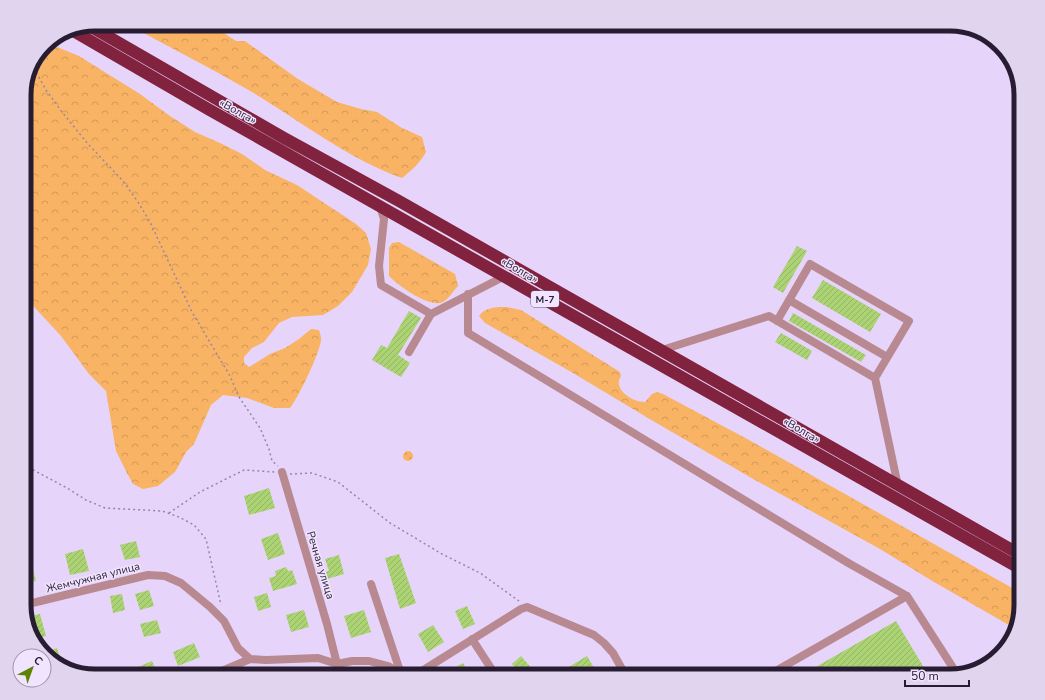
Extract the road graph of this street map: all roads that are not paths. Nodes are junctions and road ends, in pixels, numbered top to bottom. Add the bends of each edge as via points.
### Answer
1 (98, 31) edge
2 (78, 33) edge
3 (380, 206) junction
4 (505, 276) junction
5 (468, 294) junction
6 (789, 300) junction
7 (431, 314) junction
8 (777, 320) junction
9 (662, 350) junction
10 (409, 352) dead end
11 (887, 357) junction
12 (876, 378) junction
13 (282, 472) road end
14 (898, 486) junction
15 (1014, 551) edge
16 (1014, 565) edge
17 (371, 584) dead end
18 (907, 596) junction
19 (31, 603) edge
20 (472, 639) junction
21 (250, 659) junction
22 (337, 664) junction
23 (226, 669) edge
24 (337, 669) edge
25 (393, 669) edge
26 (401, 669) edge
27 (425, 669) edge
28 (491, 669) edge
29 (622, 669) edge
30 (778, 669) edge
31 (954, 669) edge

1 - 9 highway, «Волга» / М-7
2 - 3 highway, «Волга» / М-7
3 - 4 highway, «Волга» / М-7
3 - 7 street via 384,218 379,266 381,285
4 - 5 street
4 - 16 highway, «Волга» / М-7
5 - 7 street
5 - 18 street via 468,332
6 - 8 street
6 - 11 street
6 - 11 street via 810,264 909,321
7 - 10 street
8 - 9 street via 769,316
8 - 12 street
9 - 14 highway, «Волга» / М-7
11 - 12 street
12 - 14 street
13 - 22 street, Речная улица
14 - 15 highway, «Волга» / М-7
17 - 26 street
18 - 30 street
18 - 31 street
19 - 21 street, Жемчужная улица via 148,575 165,576 181,584 210,607 224,621 238,648
20 - 27 street
20 - 28 street
20 - 29 street via 528,607 594,635 604,642
21 - 22 street via 318,658
21 - 23 street
22 - 24 street, Речная улица
22 - 25 street via 369,661

